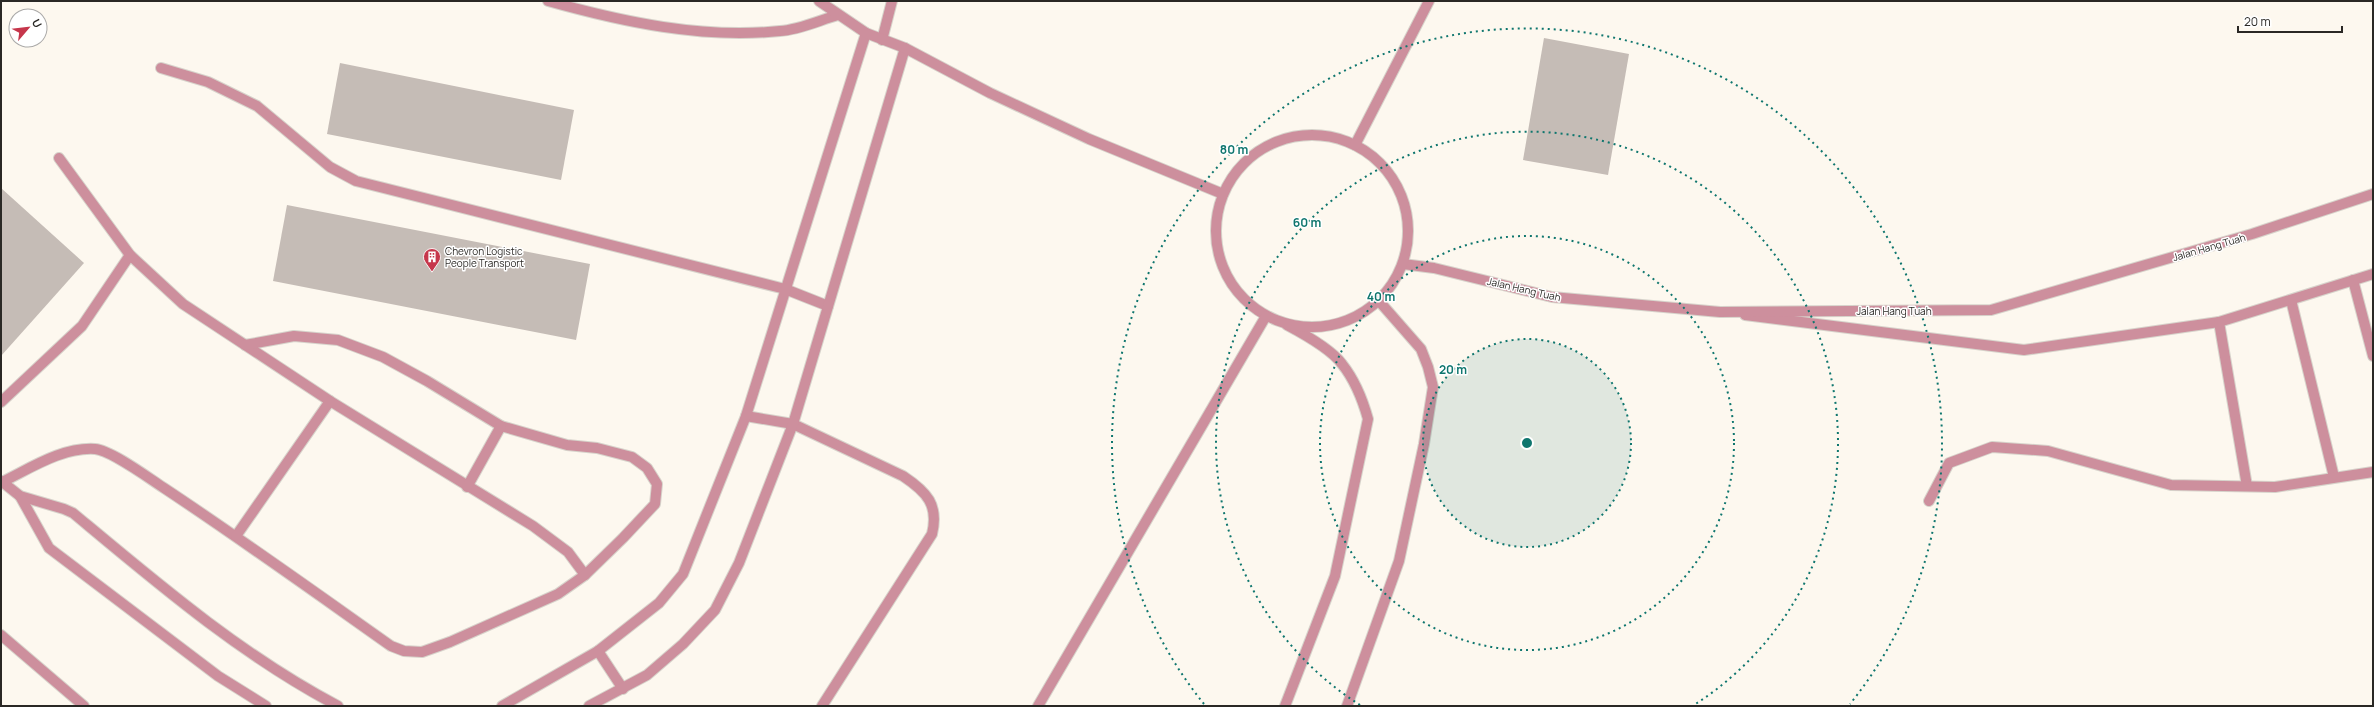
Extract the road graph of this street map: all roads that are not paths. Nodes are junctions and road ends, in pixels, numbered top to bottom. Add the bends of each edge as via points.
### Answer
1 (548, 1) edge
2 (819, 1) edge
3 (892, 1) edge
4 (1429, 1) edge
5 (838, 15) junction
6 (866, 33) junction
7 (882, 40) junction
8 (905, 48) junction
9 (160, 68) dead end
10 (1355, 145) junction
11 (59, 158) dead end
12 (1223, 194) junction
13 (2373, 194) edge
14 (130, 255) junction
15 (1402, 264) junction
16 (2373, 274) edge
17 (2353, 280) junction
18 (785, 289) junction
19 (2291, 300) junction
20 (1379, 301) junction
21 (828, 306) junction
22 (1720, 312) junction
23 (1266, 316) junction
24 (2219, 322) junction
25 (1287, 325) junction
26 (245, 345) junction
27 (2373, 356) edge
28 (330, 401) junction
29 (1, 402) edge
30 (746, 416) junction
31 (793, 424) junction
32 (501, 426) junction
33 (2373, 472) edge
34 (2334, 478) junction
35 (2, 481) edge
36 (2247, 486) junction
37 (467, 487) junction
38 (20, 496) junction
39 (1929, 501) dead end
40 (236, 536) junction
41 (585, 575) junction
42 (1, 635) edge
43 (598, 651) junction
44 (623, 689) junction
45 (84, 706) edge
46 (266, 706) edge
47 (338, 706) edge
48 (502, 706) edge
49 (590, 706) edge
50 (822, 706) edge
51 (1038, 706) edge
52 (1285, 706) edge
53 (1347, 706) edge

1 - 5 street via 641,23 710,34 781,31
2 - 5 street
3 - 7 street
4 - 10 street
5 - 6 street
6 - 7 street
6 - 18 street
7 - 8 street
8 - 12 street via 990,94 1082,136
8 - 21 street
9 - 18 street via 208,82 257,106 330,166 356,181
10 - 12 street via 1329,137 1303,135 1278,141 1255,153 1236,172
10 - 15 street via 1377,161 1395,183 1405,209 1408,236
11 - 14 street
12 - 23 street via 1216,222 1217,250 1227,277 1244,300
13 - 22 street, Jalan Hang Tuah via 2252,234 1990,310
14 - 26 street via 183,304
14 - 29 street via 82,326
15 - 20 street via 1393,284
15 - 22 street, Jalan Hang Tuah via 1434,268 1552,297
16 - 17 street
17 - 19 street
17 - 27 street
18 - 21 street
18 - 30 street
19 - 24 street
19 - 34 street
20 - 25 street via 1352,319 1320,328
20 - 53 street via 1421,349 1433,387 1424,444 1399,561
21 - 31 street
22 - 24 street via 2024,350
23 - 25 street
23 - 51 street
24 - 36 street
25 - 52 street via 1314,341 1342,363 1364,403 1368,419 1335,576
26 - 28 street
26 - 32 street via 294,336 338,340 390,361 428,381
28 - 37 street
28 - 40 street
30 - 31 street
30 - 43 street via 683,574 659,604
31 - 44 street via 739,563 715,610 683,644 647,675
31 - 50 street via 917,485 930,502 936,518 932,534
32 - 37 street
32 - 41 street via 567,445 597,448 632,457 647,468 657,484 654,504
33 - 34 street
34 - 36 street via 2275,486
35 - 38 street
35 - 40 street via 76,449 98,449 130,465
36 - 39 street via 2171,485 2048,451 1992,447 1949,463
37 - 41 street via 533,526 568,552
38 - 46 street via 49,548 218,676
38 - 47 street via 73,513 162,588 262,661
40 - 41 street via 391,646 404,651 422,652 450,642 558,594
42 - 45 street
43 - 44 street
43 - 48 street
44 - 49 street

